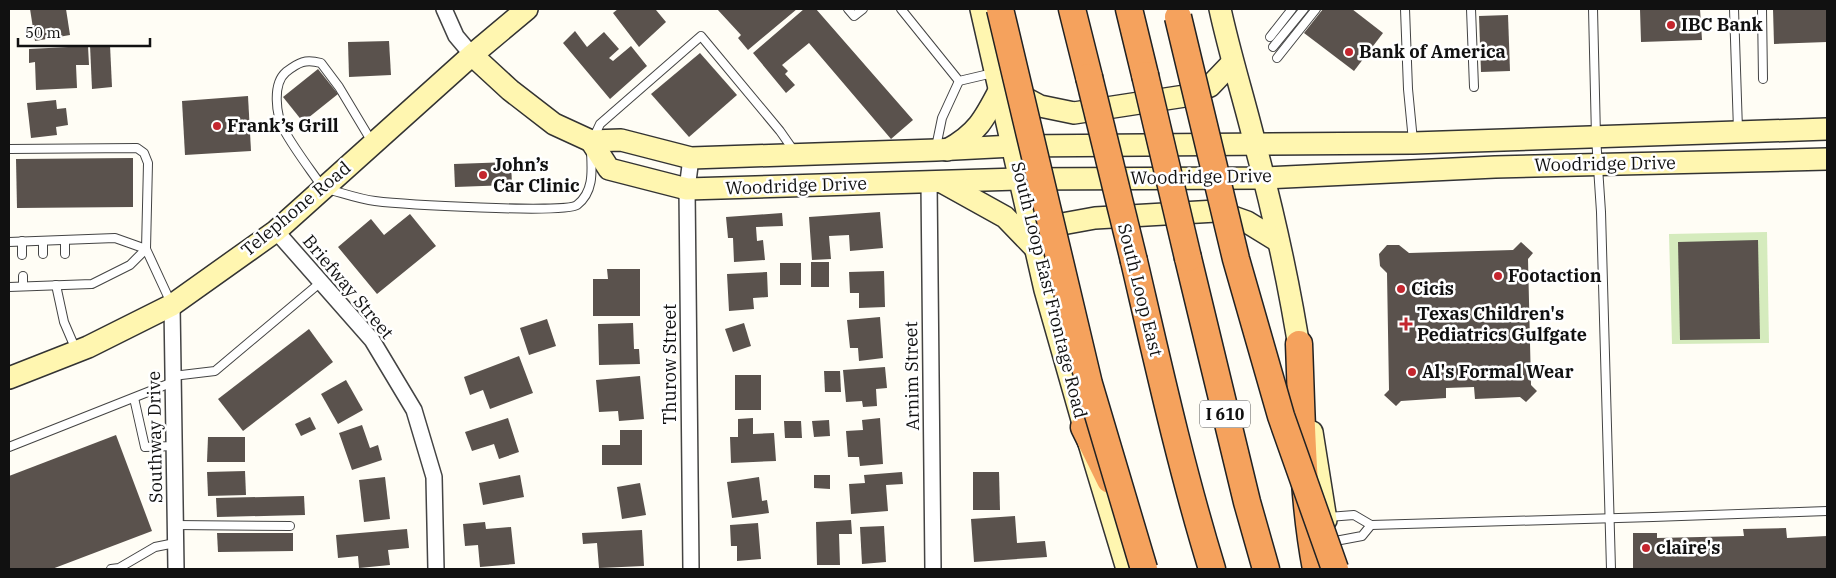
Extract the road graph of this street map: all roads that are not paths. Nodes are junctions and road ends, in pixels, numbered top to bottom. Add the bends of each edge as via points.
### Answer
1 (527, 9) edge
2 (848, 9) edge
3 (863, 9) edge
4 (901, 9) edge
5 (981, 9) edge
6 (1000, 9) edge
7 (1072, 9) edge
8 (1129, 9) edge
9 (1220, 9) edge
10 (1292, 9) edge
11 (1304, 9) edge
12 (1316, 9) edge
13 (1405, 9) edge
14 (1471, 9) edge
15 (1593, 9) edge
16 (1734, 9) edge
17 (1762, 9) edge
18 (441, 10) edge
19 (1176, 13) edge
20 (1270, 37) dead end
21 (1273, 47) dead end
22 (472, 56) junction
23 (1277, 58) dead end
24 (1232, 63) junction
25 (1763, 79) dead end
26 (958, 81) junction
27 (998, 82) junction
28 (1474, 87) dead end
29 (1827, 130) edge
30 (1738, 132) junction
31 (1596, 137) junction
32 (591, 141) junction
33 (1413, 143) junction
34 (373, 144) junction
35 (1256, 144) junction
36 (1012, 146) junction
37 (9, 150) edge
38 (942, 150) junction
39 (796, 155) junction
40 (691, 158) junction
41 (1827, 159) edge
42 (1598, 164) junction
43 (1264, 178) junction
44 (1019, 179) junction
45 (935, 182) junction
46 (323, 188) junction
47 (688, 189) junction
48 (276, 230) junction
49 (65, 240) junction
50 (22, 241) junction
51 (43, 241) junction
52 (1278, 241) junction
53 (9, 242) edge
54 (1035, 248) junction
55 (146, 249) junction
56 (43, 254) dead end
57 (66, 254) dead end
58 (22, 255) dead end
59 (22, 276) dead end
60 (44, 276) dead end
61 (66, 276) dead end
62 (322, 282) junction
63 (44, 285) junction
64 (56, 285) junction
65 (66, 285) junction
66 (23, 286) junction
67 (9, 287) edge
68 (172, 305) junction
69 (1298, 344) junction
70 (76, 351) junction
71 (9, 378) edge
72 (173, 379) junction
73 (134, 398) junction
74 (1084, 427) junction
75 (174, 446) junction
76 (9, 447) edge
77 (1827, 510) edge
78 (1326, 517) junction
79 (1610, 519) junction
80 (1371, 524) junction
81 (175, 525) junction
82 (290, 526) dead end
83 (175, 542) junction
84 (1330, 542) junction
85 (111, 569) edge
86 (176, 569) edge
87 (436, 569) edge
88 (691, 569) edge
89 (933, 569) edge
90 (1127, 569) edge
91 (1144, 569) edge
92 (1154, 569) edge
93 (1212, 569) edge
94 (1266, 569) edge
95 (1316, 569) edge
96 (1336, 569) edge
97 (1612, 569) edge

1 - 22 main road, Telephone Road
2 - 3 lane via 854,16
4 - 26 lane
5 - 27 main road, South Loop East Frontage Road
6 - 91 highway, bridge via 1089,384
7 - 93 highway, South Loop East / I 610, bridge via 1180,454
8 - 94 highway, I 610, bridge via 1247,502
9 - 24 main road
10 - 20 lane
11 - 21 lane
12 - 23 lane
13 - 33 lane
14 - 28 lane
15 - 31 lane
16 - 30 lane
17 - 25 lane
18 - 22 street
19 - 96 highway, bridge via 1236,259 1278,407
22 - 32 main road, Woodridge Drive via 554,124
22 - 34 main road, Telephone Road
24 - 27 main road via 1210,86 1185,96 1074,113 1040,106
24 - 35 main road
26 - 27 lane
26 - 38 lane via 942,118
27 - 36 main road, South Loop East Frontage Road
27 - 38 main road via 978,127 963,142
29 - 30 main road, Woodridge Drive
30 - 31 main road, Woodridge Drive
31 - 33 main road, Woodridge Drive
31 - 42 lane
32 - 39 lane via 600,124 701,36
32 - 40 main road, Woodridge Drive via 621,140
32 - 46 lane via 591,185 575,207 499,208 374,201
32 - 47 main road, Woodridge Drive via 609,169
33 - 35 main road, Woodridge Drive
34 - 46 main road, Telephone Road
34 - 46 lane via 321,62 307,60 292,67 281,77 276,98 283,129
35 - 36 main road, Woodridge Drive
35 - 43 main road
36 - 38 main road, Woodridge Drive
36 - 44 main road, South Loop East Frontage Road
37 - 55 lane via 137,148 144,153 148,163
38 - 39 main road, Woodridge Drive
39 - 40 main road, Woodridge Drive
40 - 47 street, Thurow Street
41 - 42 main road, Woodridge Drive
42 - 43 main road, Woodridge Drive
42 - 79 lane
43 - 44 main road, Woodridge Drive
43 - 52 main road
44 - 45 main road, Woodridge Drive
44 - 54 main road, South Loop East Frontage Road
45 - 47 main road, Woodridge Drive
45 - 54 main road via 1004,217
45 - 89 street, Arnim Street
46 - 48 main road, Telephone Road
47 - 88 street, Thurow Street
48 - 62 street, Briefway Street
48 - 68 main road, Telephone Road
49 - 51 lane
49 - 55 lane via 115,238
49 - 57 lane
50 - 51 lane
50 - 53 lane
50 - 58 lane
51 - 56 lane
52 - 54 main road via 1247,222 1216,211 1094,218 1062,224
52 - 69 main road
54 - 74 main road, South Loop East Frontage Road
55 - 65 lane via 130,265 92,284
55 - 68 lane
59 - 66 lane
60 - 63 lane
61 - 65 lane
62 - 72 lane via 215,371
62 - 87 street, Briefway Street via 372,340 414,410 434,477
63 - 64 lane
63 - 66 lane
64 - 65 lane
64 - 70 lane via 64,322
66 - 67 lane
68 - 70 main road, Telephone Road
68 - 72 street, Southway Drive
69 - 78 main road
69 - 95 highway via 1304,467
70 - 71 main road, Telephone Road
72 - 73 lane
72 - 75 street, Southway Drive
73 - 75 lane via 145,447
73 - 76 lane
74 - 90 main road, South Loop East Frontage Road
74 - 92 highway
75 - 81 street, Southway Drive
77 - 79 lane
78 - 80 lane via 1354,515
78 - 84 main road
79 - 80 lane
79 - 97 lane
80 - 84 lane via 1362,536
81 - 82 lane
81 - 83 street, Southway Drive
83 - 85 lane via 155,547 119,568
83 - 86 street, Southway Drive
84 - 96 main road

